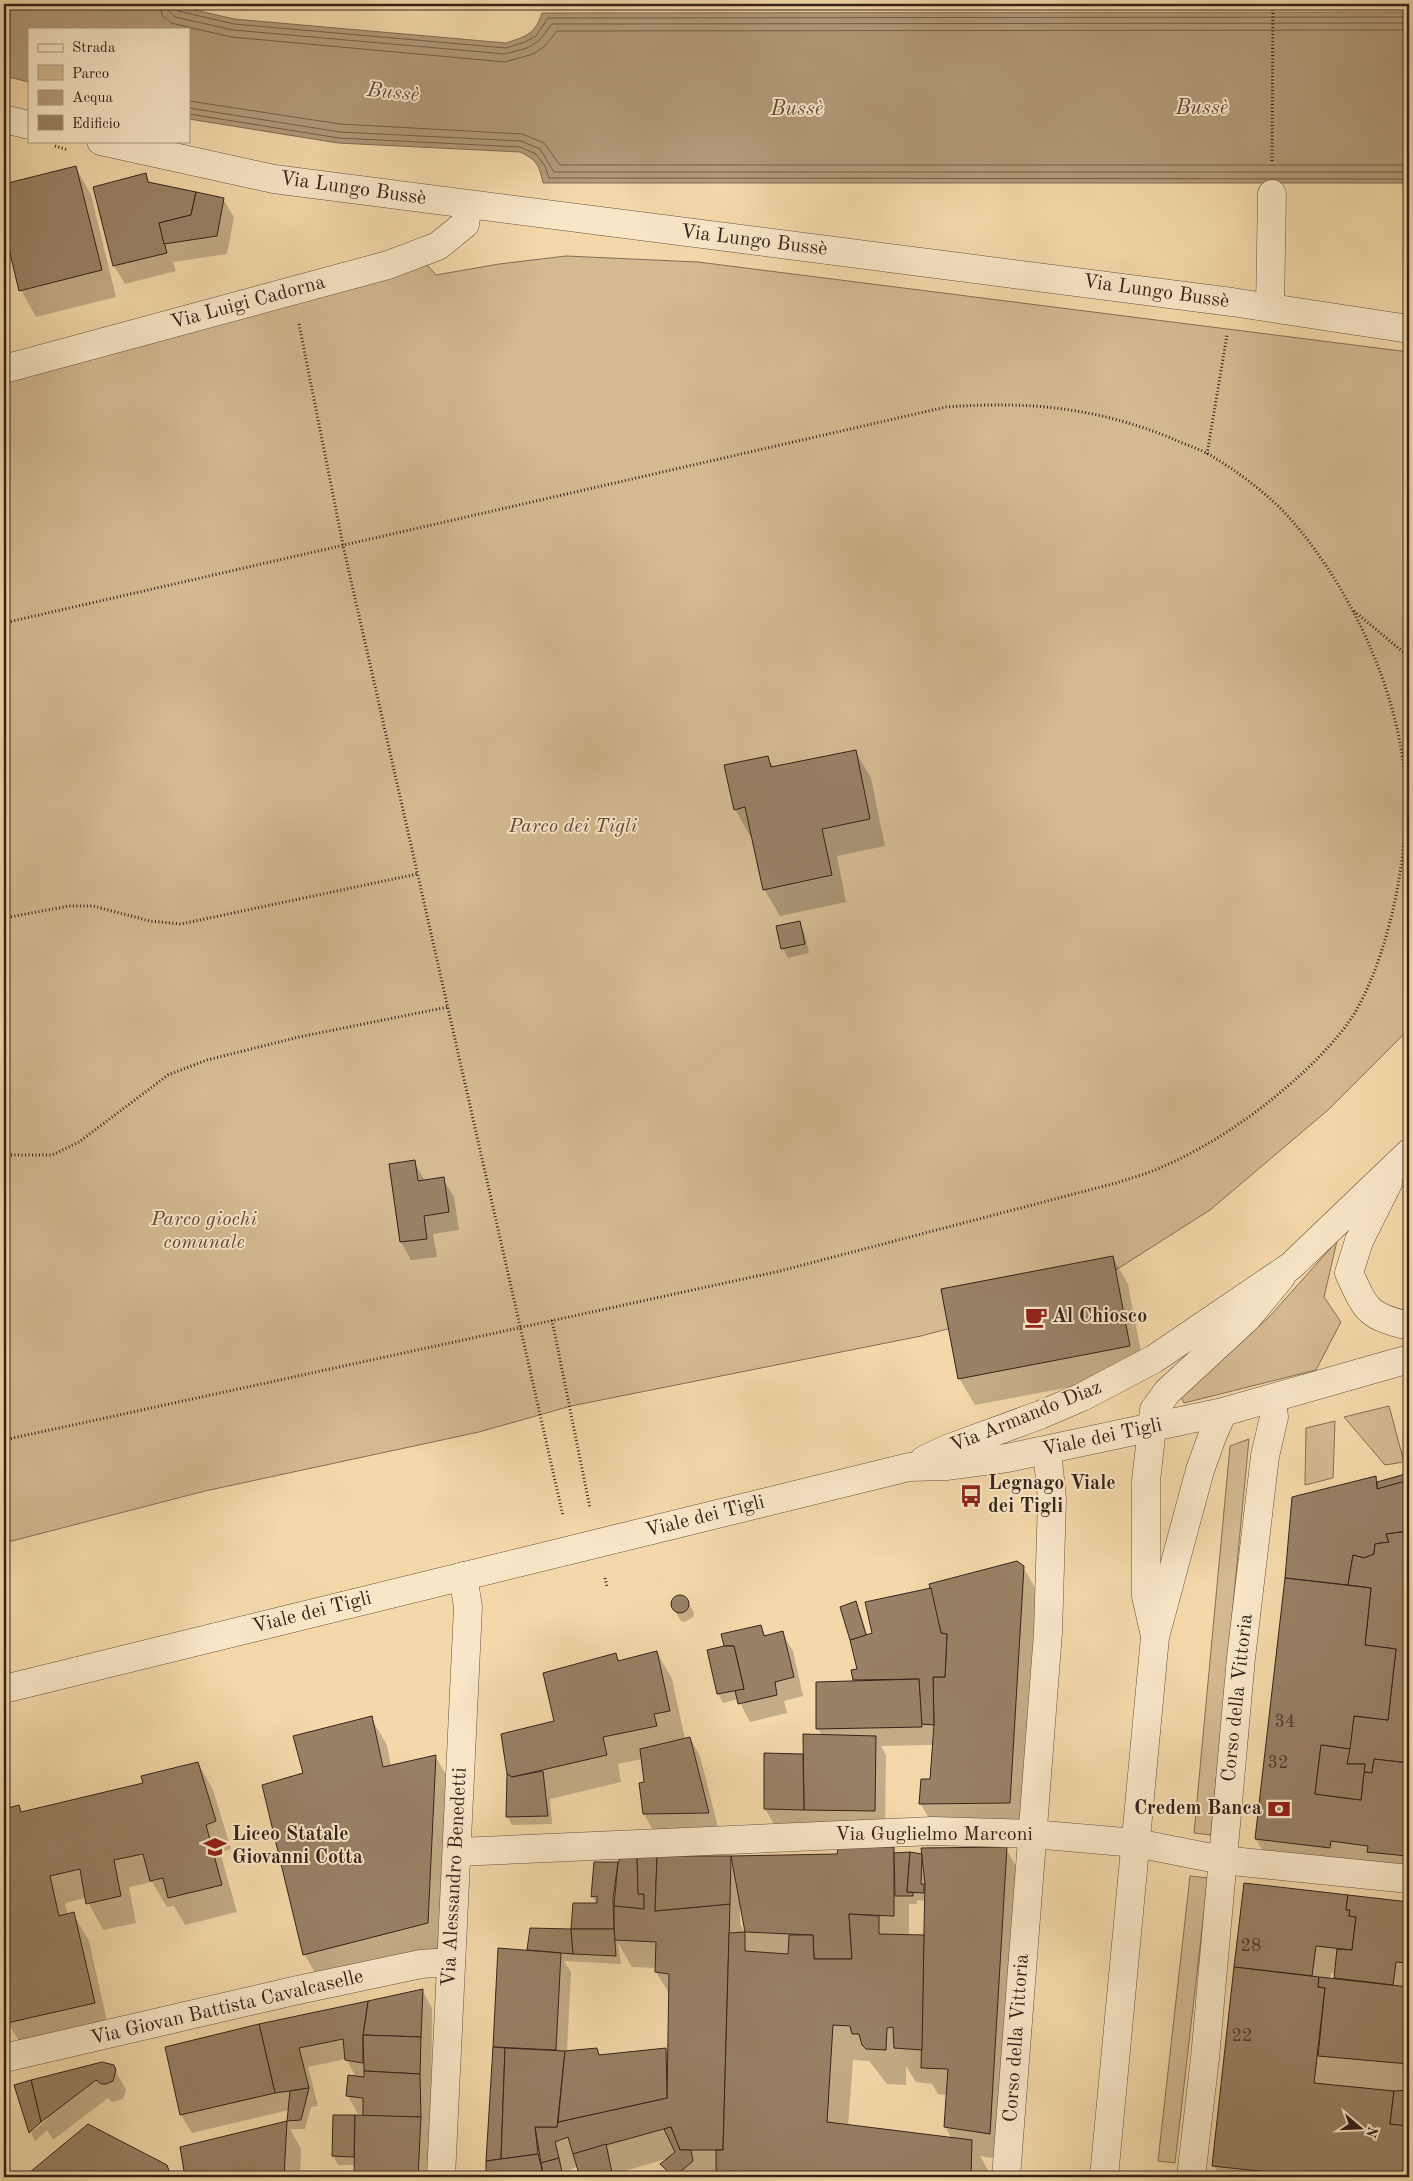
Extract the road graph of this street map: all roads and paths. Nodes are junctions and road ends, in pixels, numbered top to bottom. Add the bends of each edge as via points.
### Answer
1 (1273, 4) edge
2 (4, 119) edge
3 (28, 125) edge
4 (107, 142) edge
5 (1272, 194) joint
6 (468, 205) junction
7 (293, 291) junction
8 (1232, 302) junction
9 (1270, 307) junction
10 (1409, 329) edge
11 (4, 369) edge
12 (1208, 454) junction
13 (343, 545) junction
14 (1352, 610) junction
15 (4, 623) edge
16 (1409, 657) edge
17 (1409, 779) edge
18 (1404, 791) junction
19 (417, 874) junction
20 (4, 918) edge
21 (448, 1007) junction
22 (4, 1155) edge
23 (1402, 1160) edge
24 (1291, 1266) junction
25 (552, 1320) junction
26 (1409, 1326) edge
27 (520, 1328) junction
28 (1409, 1359) edge
29 (1272, 1399) junction
30 (1223, 1412) junction
31 (1152, 1427) junction
32 (4, 1440) edge
33 (1047, 1450) junction
34 (909, 1467) junction
35 (561, 1510) dead end
36 (597, 1543) junction
37 (463, 1576) junction
38 (607, 1587) dead end
39 (1155, 1637) junction
40 (4, 1689) edge
41 (1032, 1834) junction
42 (1136, 1843) junction
43 (456, 1852) junction
44 (1222, 1860) junction
45 (1409, 1879) edge
46 (451, 1962) junction
47 (4, 2058) edge
48 (441, 2177) edge
49 (1006, 2177) edge
50 (1104, 2177) edge
51 (1191, 2177) edge

1 - 5 path
2 - 3 street
4 - 6 street, Via Lungo Bussè via 274,179
5 - 9 street
6 - 7 street, Via Luigi Cadorna via 465,224 438,246 388,266
6 - 8 street, Via Lungo Bussè
7 - 11 street, Via Luigi Cadorna
7 - 13 path
8 - 9 street, Via Lungo Bussè
8 - 12 path
9 - 10 street, Via Lungo Bussè
12 - 13 path via 1148,429 1089,412 1042,405 946,407
12 - 14 path via 1253,484 1293,522 1329,570
13 - 15 path
13 - 19 path
14 - 16 path
14 - 18 path via 1377,664 1394,715 1404,770
17 - 18 path
18 - 25 path via 1402,861 1391,915 1374,972 1356,1011 1330,1046 1293,1082 1248,1118 1161,1168 1116,1183 780,1271
19 - 20 path via 181,924 150,921 93,906 69,906
19 - 21 path
21 - 22 path via 299,1037 207,1060 168,1074 79,1142 52,1155
21 - 27 path
23 - 24 street, Via Armando Diaz
23 - 26 street via 1359,1241 1349,1273 1370,1312
24 - 31 street, Via Armando Diaz via 1247,1318 1167,1392 1154,1410
24 - 34 street, Via Armando Diaz via 1154,1359 1082,1398 947,1449
25 - 27 path
25 - 36 path
27 - 32 path
27 - 35 path
28 - 29 street, Viale dei Tigli
29 - 30 street, Viale dei Tigli
29 - 44 street, Corso della Vittoria via 1274,1417 1265,1456 1242,1648
30 - 31 street, Viale dei Tigli
30 - 39 street via 1200,1470
31 - 33 street, Viale dei Tigli
31 - 39 street via 1146,1481 1146,1596
33 - 34 street, Viale dei Tigli via 946,1466
33 - 41 street, Corso della Vittoria via 1052,1499 1048,1633
34 - 36 street, Viale dei Tigli
36 - 37 street, Viale dei Tigli
36 - 38 path
37 - 40 street, Viale dei Tigli
37 - 43 street, Via Alessandro Benedetti via 468,1606
39 - 42 street
41 - 42 street, Via Guglielmo Marconi
41 - 43 street, Via Guglielmo Marconi via 933,1831
41 - 49 street, Corso della Vittoria
42 - 44 street, Via Guglielmo Marconi
42 - 50 street
43 - 46 street, Via Alessandro Benedetti
44 - 45 street, Via Guglielmo Marconi
44 - 51 street, Corso della Vittoria
46 - 47 street, Via Giovan Battista Cavalcaselle via 421,1964 298,1990
46 - 48 street, Via Alessandro Benedetti

